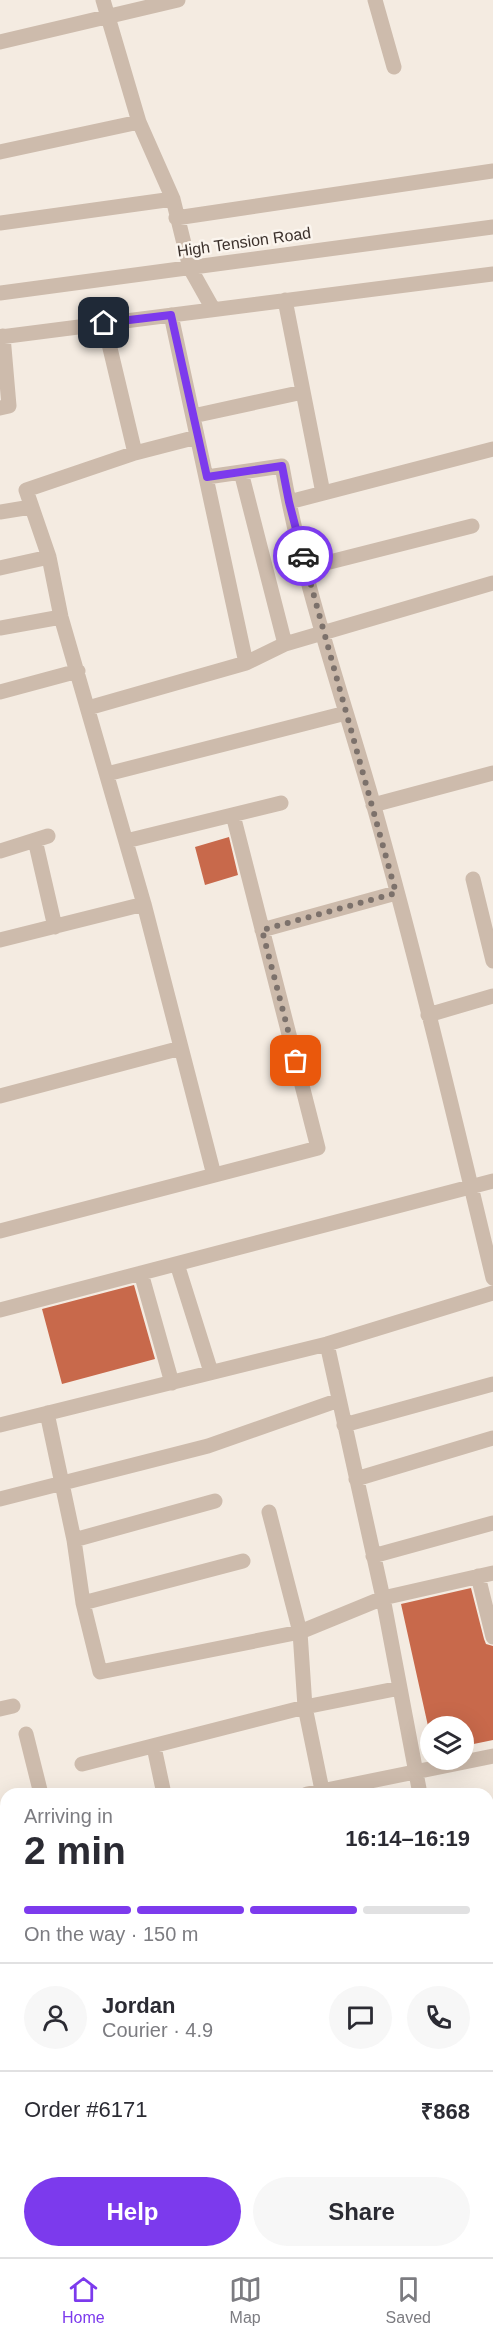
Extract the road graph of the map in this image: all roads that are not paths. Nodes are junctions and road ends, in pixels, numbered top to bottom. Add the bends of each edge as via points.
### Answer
1 (103, 0) edge
2 (375, 0) edge
3 (169, 1) edge
4 (109, 17) junction
5 (0, 42) edge
6 (394, 67) dead end
7 (139, 122) junction
8 (0, 152) edge
9 (493, 171) edge
10 (173, 199) junction
11 (176, 218) junction
12 (0, 223) edge
13 (493, 227) edge
14 (190, 268) junction
15 (493, 274) edge
16 (0, 293) edge
17 (285, 300) junction
18 (213, 309) junction
19 (171, 315) junction
20 (104, 323) junction
21 (2, 337) edge
22 (303, 392) junction
23 (0, 408) edge
24 (193, 416) junction
25 (197, 436) junction
26 (493, 449) edge
27 (135, 453) junction
28 (241, 472) junction
29 (207, 477) junction
30 (323, 493) junction
31 (289, 502) junction
32 (31, 507) junction
33 (0, 512) edge
34 (472, 526) dead end
35 (49, 557) junction
36 (0, 568) edge
37 (306, 568) junction
38 (493, 583) edge
39 (61, 617) junction
40 (0, 628) edge
41 (323, 633) junction
42 (285, 644) junction
43 (246, 663) junction
44 (78, 670) junction
45 (0, 692) edge
46 (88, 708) junction
47 (346, 713) junction
48 (493, 773) edge
49 (107, 774) junction
50 (282, 803) dead end
51 (373, 805) junction
52 (233, 815) junction
53 (126, 841) junction
54 (0, 851) edge
55 (473, 879) dead end
56 (396, 893) junction
57 (144, 904) junction
58 (55, 927) junction
59 (262, 930) junction
60 (0, 940) edge
61 (493, 960) edge
62 (493, 996) edge
63 (428, 1015) junction
64 (181, 1048) junction
65 (0, 1096) edge
66 (214, 1175) junction
67 (493, 1181) edge
68 (471, 1187) junction
69 (0, 1231) edge
70 (177, 1264) junction
71 (141, 1273) junction
72 (493, 1278) edge
73 (493, 1293) edge
74 (0, 1310) edge
75 (327, 1344) junction
76 (211, 1372) junction
77 (172, 1383) junction
78 (493, 1384) edge
79 (339, 1401) junction
80 (47, 1413) junction
81 (1, 1420) edge
82 (344, 1425) junction
83 (493, 1438) edge
84 (356, 1479) junction
85 (61, 1483) junction
86 (0, 1499) edge
87 (215, 1500) dead end
88 (269, 1512) dead end
89 (493, 1523) edge
90 (74, 1540) junction
91 (374, 1556) junction
92 (243, 1561) dead end
93 (486, 1575) edge
94 (383, 1598) junction
95 (83, 1603) junction
96 (300, 1632) junction
97 (493, 1637) edge
98 (400, 1688) junction
99 (305, 1707) junction
100 (26, 1734) dead end
101 (154, 1747) junction
102 (493, 1756) edge
103 (82, 1764) dead end
104 (417, 1770) junction
105 (40, 1788) edge
106 (163, 1788) edge
107 (322, 1788) edge
108 (332, 1788) edge
109 (419, 1788) edge

1 - 4 street
2 - 6 street
3 - 4 street
4 - 5 street
4 - 7 street
7 - 8 street
7 - 10 street
9 - 11 street
10 - 11 street
10 - 12 street
11 - 14 street
13 - 14 street, High Tension Road
14 - 16 street, High Tension Road
14 - 18 street
15 - 17 street
17 - 18 street
17 - 22 street
18 - 19 street
19 - 20 street
19 - 24 street
20 - 21 street
20 - 27 street
21 - 23 street via 9,406
22 - 24 street
22 - 30 street
24 - 25 street
25 - 27 street
25 - 29 street
26 - 30 street
27 - 32 street via 26,490
28 - 29 street
28 - 31 street via 282,466
28 - 42 street
29 - 43 street
30 - 31 street
31 - 37 street
32 - 33 street
32 - 35 street
34 - 37 street
35 - 36 street
35 - 39 street
37 - 41 street
38 - 41 street
39 - 40 street
39 - 44 street
41 - 42 street
41 - 47 street
42 - 43 street
43 - 46 street
44 - 45 street
44 - 46 street
46 - 49 street
47 - 49 street
47 - 51 street
48 - 51 street
49 - 53 street
50 - 52 street
51 - 56 street
52 - 53 street
52 - 59 street
53 - 57 street
54 - 58 street via 41,838
55 - 61 street
56 - 59 street
56 - 63 street
57 - 58 street
57 - 64 street
58 - 60 street
59 - 66 street via 318,1148
62 - 63 street
63 - 68 street
64 - 65 street
64 - 66 street
66 - 69 street
67 - 68 street
68 - 70 street
68 - 72 street
70 - 71 street
70 - 76 street
71 - 74 street
71 - 77 street
73 - 75 street
75 - 76 street
75 - 79 street
76 - 77 street
77 - 80 street
78 - 82 street
79 - 82 street
79 - 85 street via 208,1446
80 - 81 street
80 - 85 street
82 - 84 street
83 - 84 street
84 - 91 street
85 - 86 street
85 - 90 street
87 - 90 street
88 - 96 street
89 - 91 street
90 - 95 street
91 - 94 street
92 - 95 street
93 - 94 street
93 - 97 street
94 - 96 street
94 - 98 street
95 - 96 street via 100,1672
96 - 99 street
98 - 99 street
98 - 104 street
99 - 101 street
99 - 107 street
100 - 105 street
101 - 103 street
101 - 106 street
102 - 104 street
104 - 108 street
104 - 109 street

